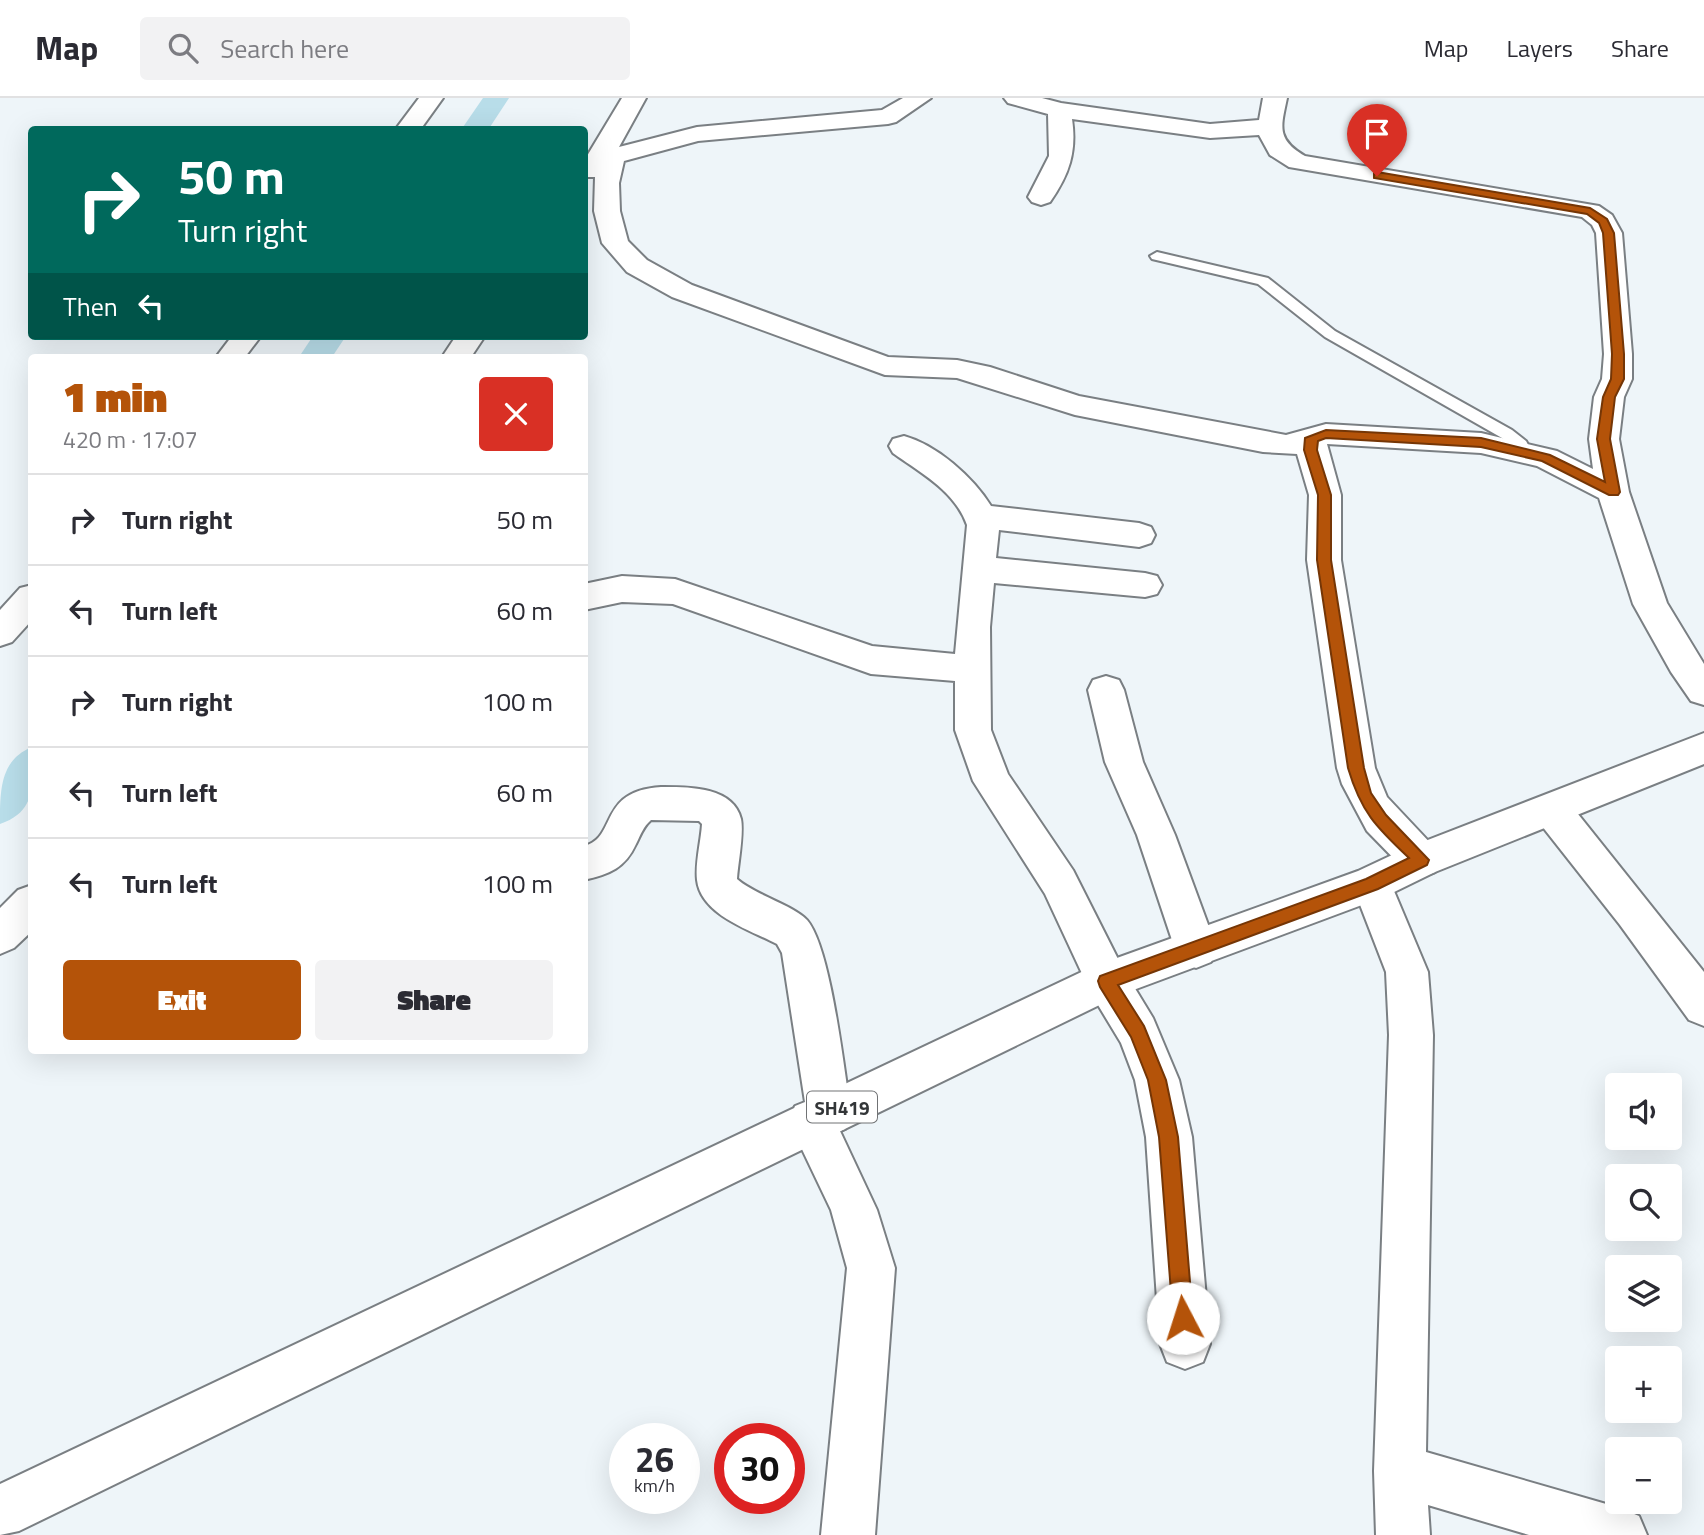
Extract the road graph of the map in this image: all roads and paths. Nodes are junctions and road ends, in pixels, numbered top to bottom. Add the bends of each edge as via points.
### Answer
1 (431, 98) edge
2 (634, 98) edge
3 (919, 98) edge
4 (1275, 98) edge
5 (1020, 99) edge
6 (1059, 110) junction
7 (410, 126) edge
8 (1269, 127) junction
9 (598, 165) edge
10 (1041, 197) dead end
11 (1157, 256) dead end
12 (244, 340) edge
13 (232, 354) edge
14 (1310, 442) junction
15 (904, 446) dead end
16 (1524, 452) junction
17 (1613, 492) junction
18 (981, 516) junction
19 (1139, 535) dead end
20 (979, 569) junction
21 (1145, 585) dead end
22 (588, 596) edge
23 (28, 602) edge
24 (0, 633) edge
25 (972, 669) junction
26 (1106, 690) dead end
27 (1704, 691) edge
28 (1704, 748) edge
29 (1552, 810) junction
30 (1421, 860) junction
31 (588, 862) edge
32 (1372, 884) junction
33 (28, 907) edge
34 (0, 935) edge
35 (1196, 949) junction
36 (1107, 981) junction
37 (1704, 1006) edge
38 (820, 1117) junction
39 (1185, 1344) dead end
40 (1400, 1471) junction
41 (0, 1512) edge
42 (848, 1535) edge
43 (1403, 1535) edge
44 (1620, 1535) edge

1 - 7 street
2 - 9 street
3 - 9 street via 888,117 697,134
4 - 8 street
5 - 6 street
6 - 8 street via 1210,131
6 - 10 street via 1064,151
8 - 17 street via 1271,143 1298,162 1590,211 1603,221 1608,233 1618,354 1618,379 1609,397 1604,439
9 - 14 street via 606,183 615,243 637,265 682,291 885,366 957,369 1075,405 1263,442
11 - 16 lane via 1263,281 1330,334 1507,434
12 - 13 street
14 - 16 street via 1316,435 1326,434 1481,443
14 - 30 street via 1325,495 1324,560 1356,768 1364,795 1380,820
15 - 18 street via 953,482
16 - 17 street via 1546,458
17 - 27 street via 1650,604
18 - 19 street
18 - 20 street
20 - 21 street
20 - 25 street
22 - 25 street via 622,589 675,592 871,660
23 - 24 street
25 - 36 street via 973,730 988,772 1059,881
26 - 35 street via 1124,762 1156,835
28 - 29 street, SH419
29 - 30 street, SH419
29 - 37 street
30 - 32 street, SH419
31 - 38 street via 611,855 640,807 652,803 705,805 714,810 722,820 717,881 722,891 791,931 802,949
32 - 35 street, SH419
32 - 40 street via 1407,972 1411,1035
33 - 34 street
35 - 36 street, SH419
36 - 38 street, SH419
36 - 39 street via 1138,1032 1157,1080 1169,1137
38 - 41 street, SH419
38 - 42 street via 864,1232 871,1268
40 - 43 street
40 - 44 street

